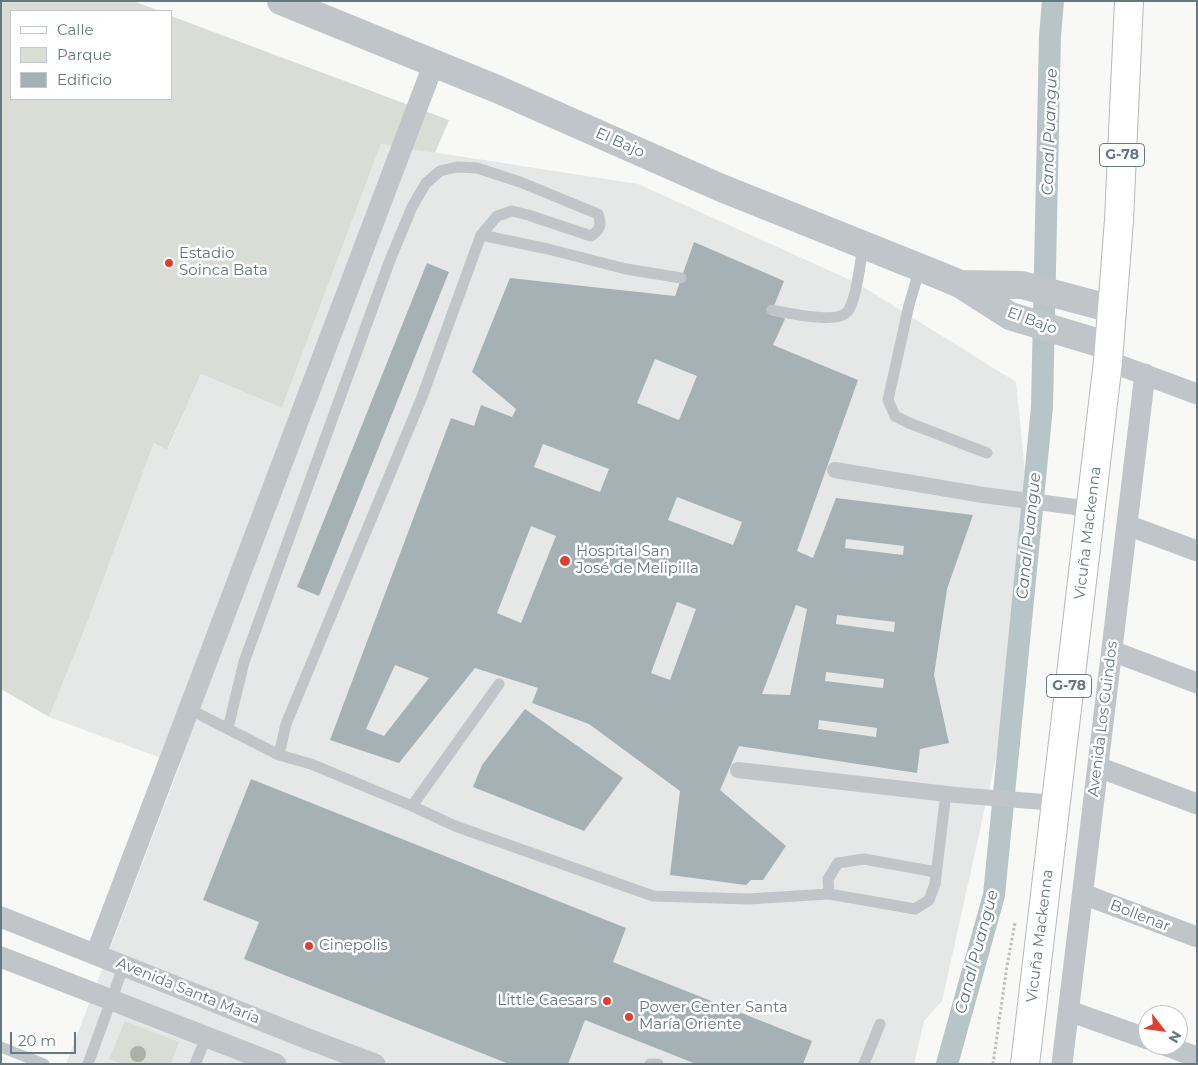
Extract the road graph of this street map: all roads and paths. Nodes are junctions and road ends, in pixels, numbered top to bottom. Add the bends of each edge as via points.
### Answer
1 (281, 1) edge
2 (1129, 1) edge
3 (434, 63) junction
4 (481, 236) junction
5 (863, 245) junction
6 (920, 268) junction
7 (681, 278) dead end
8 (960, 284) junction
9 (1112, 308) junction
10 (772, 310) dead end
11 (1109, 353) junction
12 (1145, 374) junction
13 (1197, 394) edge
14 (987, 453) dead end
15 (835, 470) dead end
16 (1085, 508) junction
17 (1127, 525) junction
18 (1197, 551) edge
19 (1112, 652) junction
20 (1197, 683) edge
21 (499, 684) dead end
22 (189, 709) junction
23 (228, 728) junction
24 (279, 755) junction
25 (1098, 767) junction
26 (738, 770) dead end
27 (951, 794) junction
28 (1053, 802) junction
29 (1197, 804) edge
30 (412, 806) junction
31 (936, 872) junction
32 (829, 894) junction
33 (1082, 894) junction
34 (1, 917) edge
35 (1197, 937) edge
36 (96, 954) junction
37 (1, 957) edge
38 (124, 965) junction
39 (110, 1001) junction
40 (1069, 1010) junction
41 (880, 1024) dead end
42 (1138, 1035) edge
43 (206, 1038) junction
44 (1, 1046) edge
45 (44, 1064) edge
46 (88, 1064) edge
47 (195, 1064) edge
48 (276, 1064) edge
49 (375, 1064) edge
50 (650, 1064) edge
51 (658, 1064) edge
52 (864, 1064) edge
53 (1025, 1064) edge
54 (1062, 1064) edge

1 - 3 street, El Bajo
2 - 9 main road, Vicuña Mackenna / G-78
3 - 5 street, El Bajo via 719,187
3 - 22 street
4 - 7 lane
4 - 23 lane via 497,216 512,211 591,236 601,223 598,214 477,168 457,167 440,172 426,183 412,207 390,260 244,662
4 - 24 lane via 422,397 286,724
5 - 6 street, El Bajo
5 - 10 lane via 850,307 842,317 803,316
6 - 8 street, El Bajo
6 - 14 lane via 888,400 895,416
8 - 9 street, El Bajo via 1022,285
8 - 11 street, El Bajo via 1010,316
9 - 11 main road, Vicuña Mackenna / G-78
11 - 12 street
11 - 16 main road, Vicuña Mackenna / G-78
12 - 13 street
12 - 17 street, Avenida Los Guindos
15 - 16 street
16 - 28 main road, Vicuña Mackenna / G-78
17 - 18 street
17 - 19 street, Avenida Los Guindos
19 - 20 street
19 - 25 street, Avenida Los Guindos
21 - 30 lane
22 - 23 lane
22 - 36 street
23 - 24 lane
24 - 30 lane via 312,764
25 - 29 street
25 - 33 street, Avenida Los Guindos
26 - 27 street
27 - 28 street
27 - 31 lane
28 - 53 main road, Vicuña Mackenna / G-78
30 - 32 lane via 455,826 653,896 748,900
31 - 32 lane via 929,900 915,909
31 - 32 lane via 864,859 838,863 828,879
33 - 35 street, Bollenar
33 - 40 street, Avenida Los Guindos
34 - 36 street, Avenida Santa María
36 - 38 street, Avenida Santa María
37 - 39 street
38 - 39 lane
38 - 49 street, Avenida Santa María
39 - 43 street
39 - 46 lane
40 - 42 street
40 - 54 street, Avenida Los Guindos
41 - 52 lane
43 - 47 lane
43 - 48 street
44 - 45 lane
50 - 51 lane

